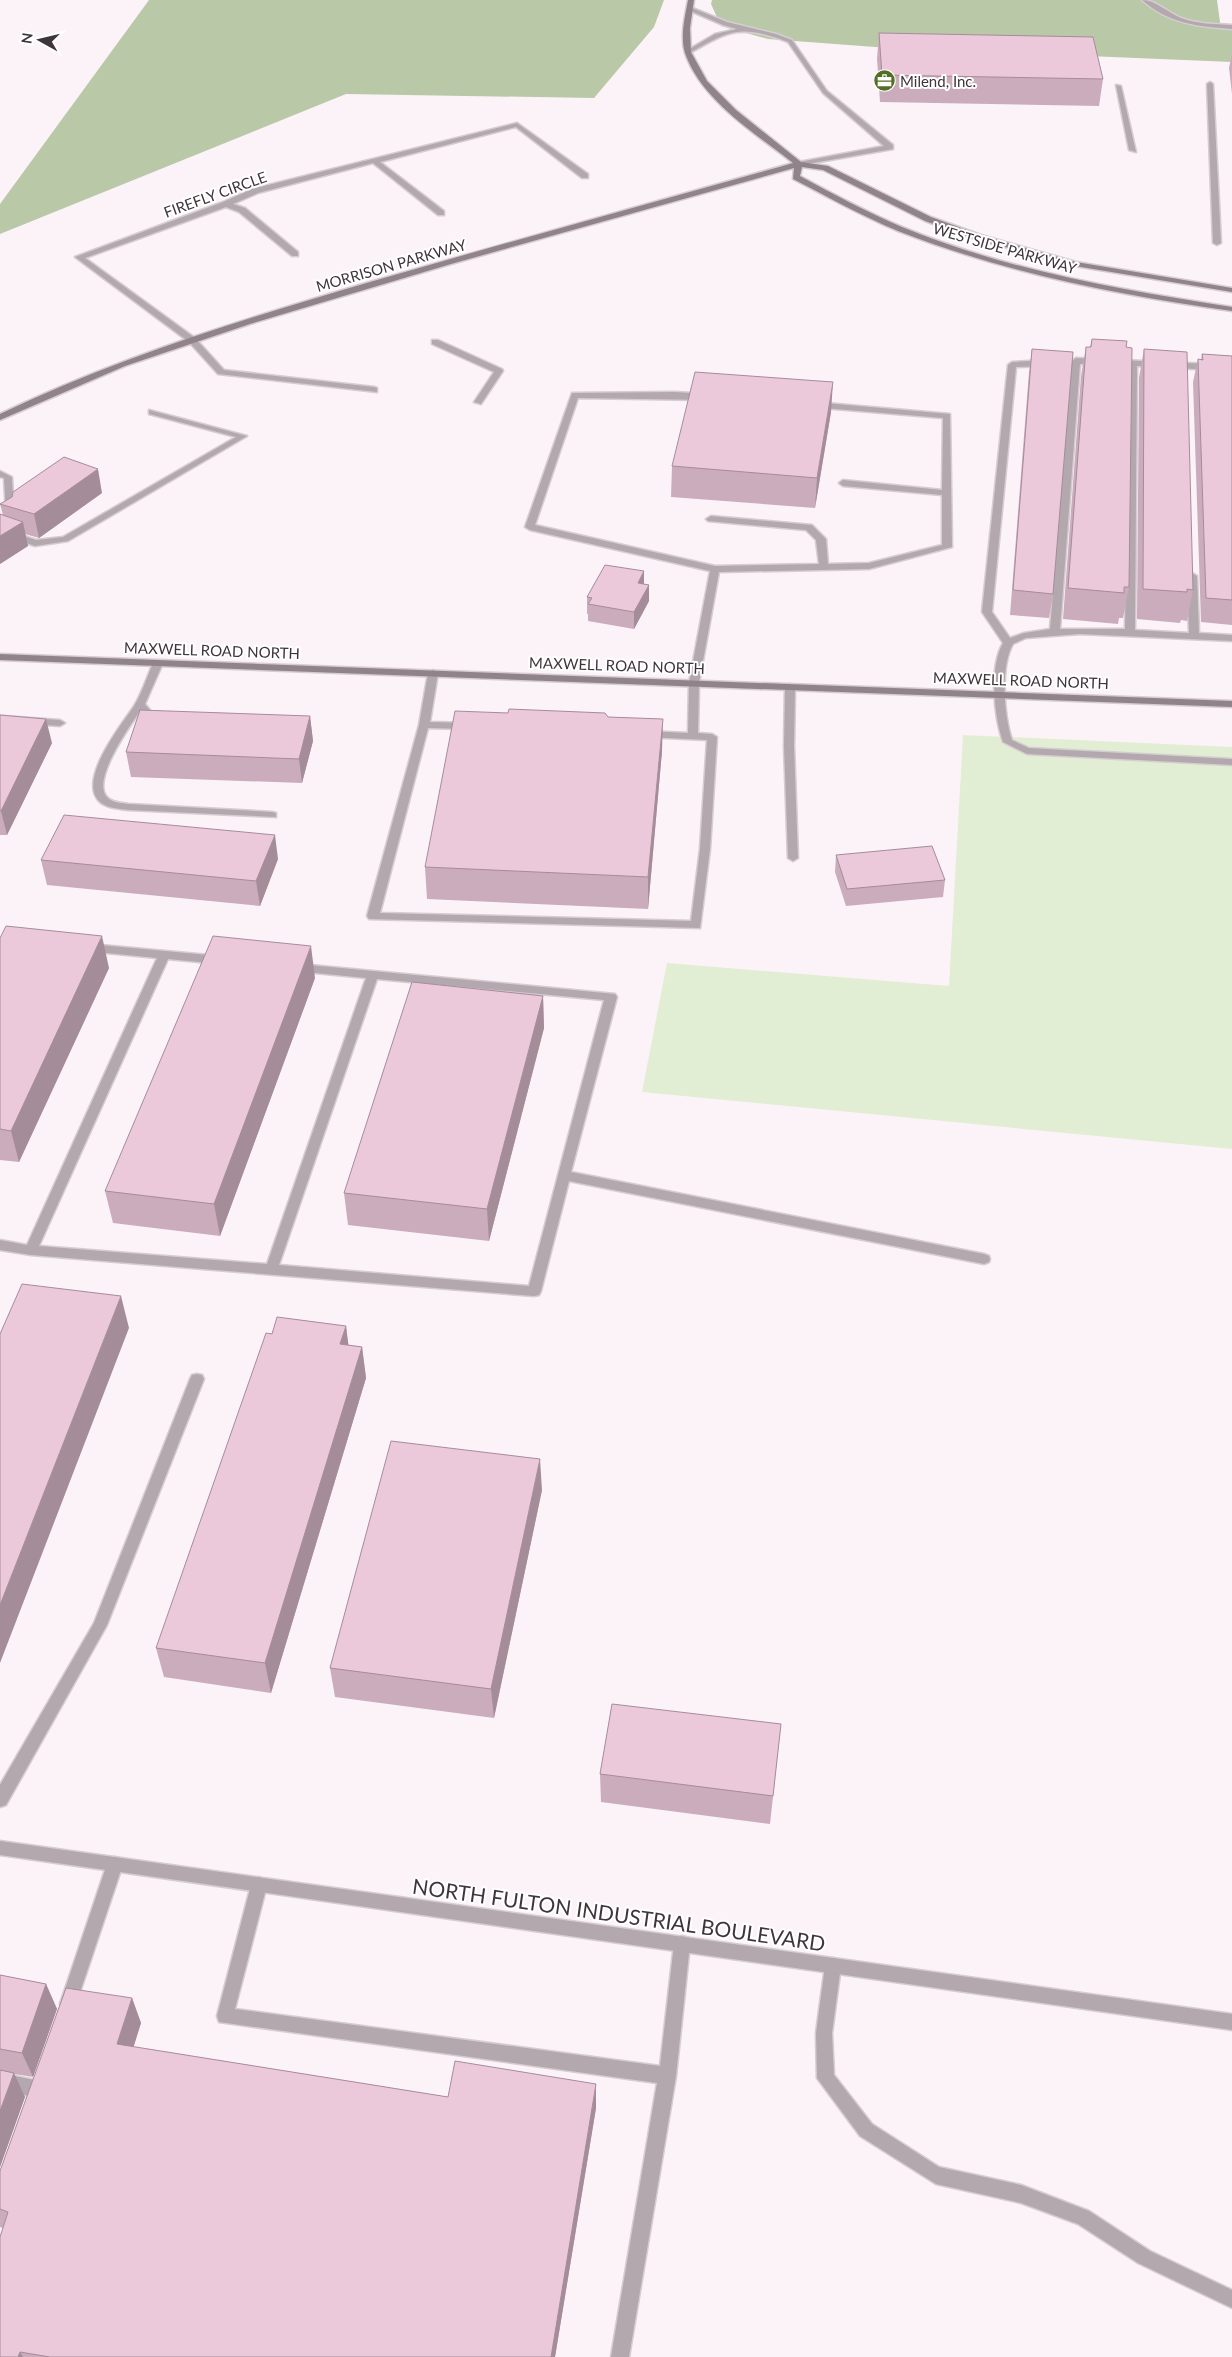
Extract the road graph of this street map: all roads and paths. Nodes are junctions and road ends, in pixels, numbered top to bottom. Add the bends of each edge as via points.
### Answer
1 (691, 0) edge
2 (1145, 0) edge
3 (690, 9) junction
4 (1232, 27) edge
5 (742, 29) junction
6 (688, 52) junction
7 (1210, 84) dead end
8 (1118, 86) dead end
9 (1133, 150) dead end
10 (375, 161) junction
11 (799, 164) junction
12 (585, 176) dead end
13 (226, 204) junction
14 (441, 213) dead end
15 (1217, 243) dead end
16 (295, 254) dead end
17 (1232, 290) edge
18 (1232, 309) edge
19 (192, 340) junction
20 (435, 342) dead end
21 (1067, 362) junction
22 (1132, 364) junction
23 (1232, 368) edge
24 (374, 390) dead end
25 (714, 398) edge
26 (478, 402) dead end
27 (801, 404) edge
28 (152, 412) dead end
29 (0, 417) edge
30 (0, 474) edge
31 (843, 483) dead end
32 (947, 493) junction
33 (711, 519) dead end
34 (0, 526) edge
35 (0, 531) edge
36 (824, 567) junction
37 (1192, 569) edge
38 (714, 570) junction
39 (1055, 632) junction
40 (1130, 634) junction
41 (1194, 637) junction
42 (1232, 638) edge
43 (1008, 643) junction
44 (0, 657) edge
45 (158, 662) junction
46 (432, 673) junction
47 (694, 683) junction
48 (790, 687) junction
49 (1000, 694) junction
50 (140, 704) junction
51 (1232, 704) edge
52 (150, 715) edge
53 (0, 719) edge
54 (60, 723) dead end
55 (424, 725) junction
56 (484, 727) edge
57 (634, 733) edge
58 (693, 736) junction
59 (1232, 762) edge
60 (272, 816) dead end
61 (793, 858) dead end
62 (77, 947) edge
63 (164, 955) junction
64 (234, 962) edge
65 (284, 966) edge
66 (373, 975) junction
67 (564, 1175) junction
68 (0, 1245) edge
69 (31, 1250) junction
70 (984, 1259) dead end
71 (271, 1270) junction
72 (197, 1379) dead end
73 (0, 1800) edge
74 (0, 1848) edge
75 (115, 1864) junction
76 (259, 1885) junction
77 (682, 1944) junction
78 (833, 1966) junction
79 (64, 2017) edge
80 (1232, 2022) edge
81 (45, 2070) edge
82 (667, 2076) junction
83 (0, 2082) edge
84 (1232, 2299) edge
85 (620, 2357) edge

1 - 3 street
2 - 4 street via 1181,22
3 - 5 street
3 - 6 street
5 - 6 street via 717,35
5 - 11 street via 790,41 826,92 890,147
6 - 11 street via 704,82 717,97
7 - 15 street
8 - 9 street
10 - 12 street, FIREFLY CIRCLE via 518,125
10 - 13 street, FIREFLY CIRCLE via 255,191
10 - 14 street
11 - 17 street, WESTSIDE PARKWAY via 825,168 928,219 993,241 1076,264
11 - 18 street, WESTSIDE PARKWAY via 796,177 824,194 904,232 957,251 1062,280
11 - 19 street, MORRISON PARKWAY via 384,281
13 - 16 street via 242,210
13 - 19 street, FIREFLY CIRCLE via 79,257
19 - 24 street, FIREFLY CIRCLE via 221,372
19 - 29 street, MORRISON PARKWAY via 85,379
20 - 26 street via 498,371
21 - 22 street
21 - 39 street
21 - 43 street via 1012,365 987,612
22 - 23 street via 1187,371
22 - 40 street
25 - 38 street via 675,394 575,395 530,527
27 - 32 street via 947,416
28 - 35 street via 243,436 65,539 35,543
30 - 34 street via 8,477 11,519
31 - 32 street
32 - 36 street via 947,547 869,566
33 - 36 street via 809,528 820,539
36 - 38 street
37 - 41 street
38 - 47 street
39 - 40 street
39 - 43 street via 1017,637
40 - 41 street
41 - 42 street
43 - 49 street via 1004,650
44 - 45 street, MAXWELL ROAD NORTH
45 - 46 street, MAXWELL ROAD NORTH
45 - 50 street
46 - 47 street, MAXWELL ROAD NORTH
46 - 55 street
47 - 48 street, MAXWELL ROAD NORTH
47 - 58 street
48 - 49 street, MAXWELL ROAD NORTH
48 - 61 street
49 - 51 street, MAXWELL ROAD NORTH
49 - 59 street via 1001,718 1008,742 1027,751
50 - 52 street
50 - 60 street via 116,738 102,771 97,787 101,797 110,804 129,807
53 - 54 street
55 - 56 street
55 - 58 street via 374,916 696,925 705,849 712,737
57 - 58 street
62 - 63 street
63 - 64 street
63 - 69 street
65 - 66 street
66 - 67 street via 610,997
66 - 71 street
67 - 70 street
67 - 71 street via 534,1291
68 - 69 street
69 - 71 street
72 - 73 street via 100,1625
74 - 75 street, NORTH FULTON INDUSTRIAL BOULEVARD
75 - 76 street, NORTH FULTON INDUSTRIAL BOULEVARD
75 - 79 street
76 - 77 street, NORTH FULTON INDUSTRIAL BOULEVARD
76 - 82 street via 225,2016
77 - 78 street, NORTH FULTON INDUSTRIAL BOULEVARD
77 - 82 street
78 - 80 street, NORTH FULTON INDUSTRIAL BOULEVARD
78 - 84 street via 824,2032 826,2078 866,2130 936,2174 1021,2194 1083,2217 1144,2258
81 - 83 street via 36,2094
82 - 85 street

